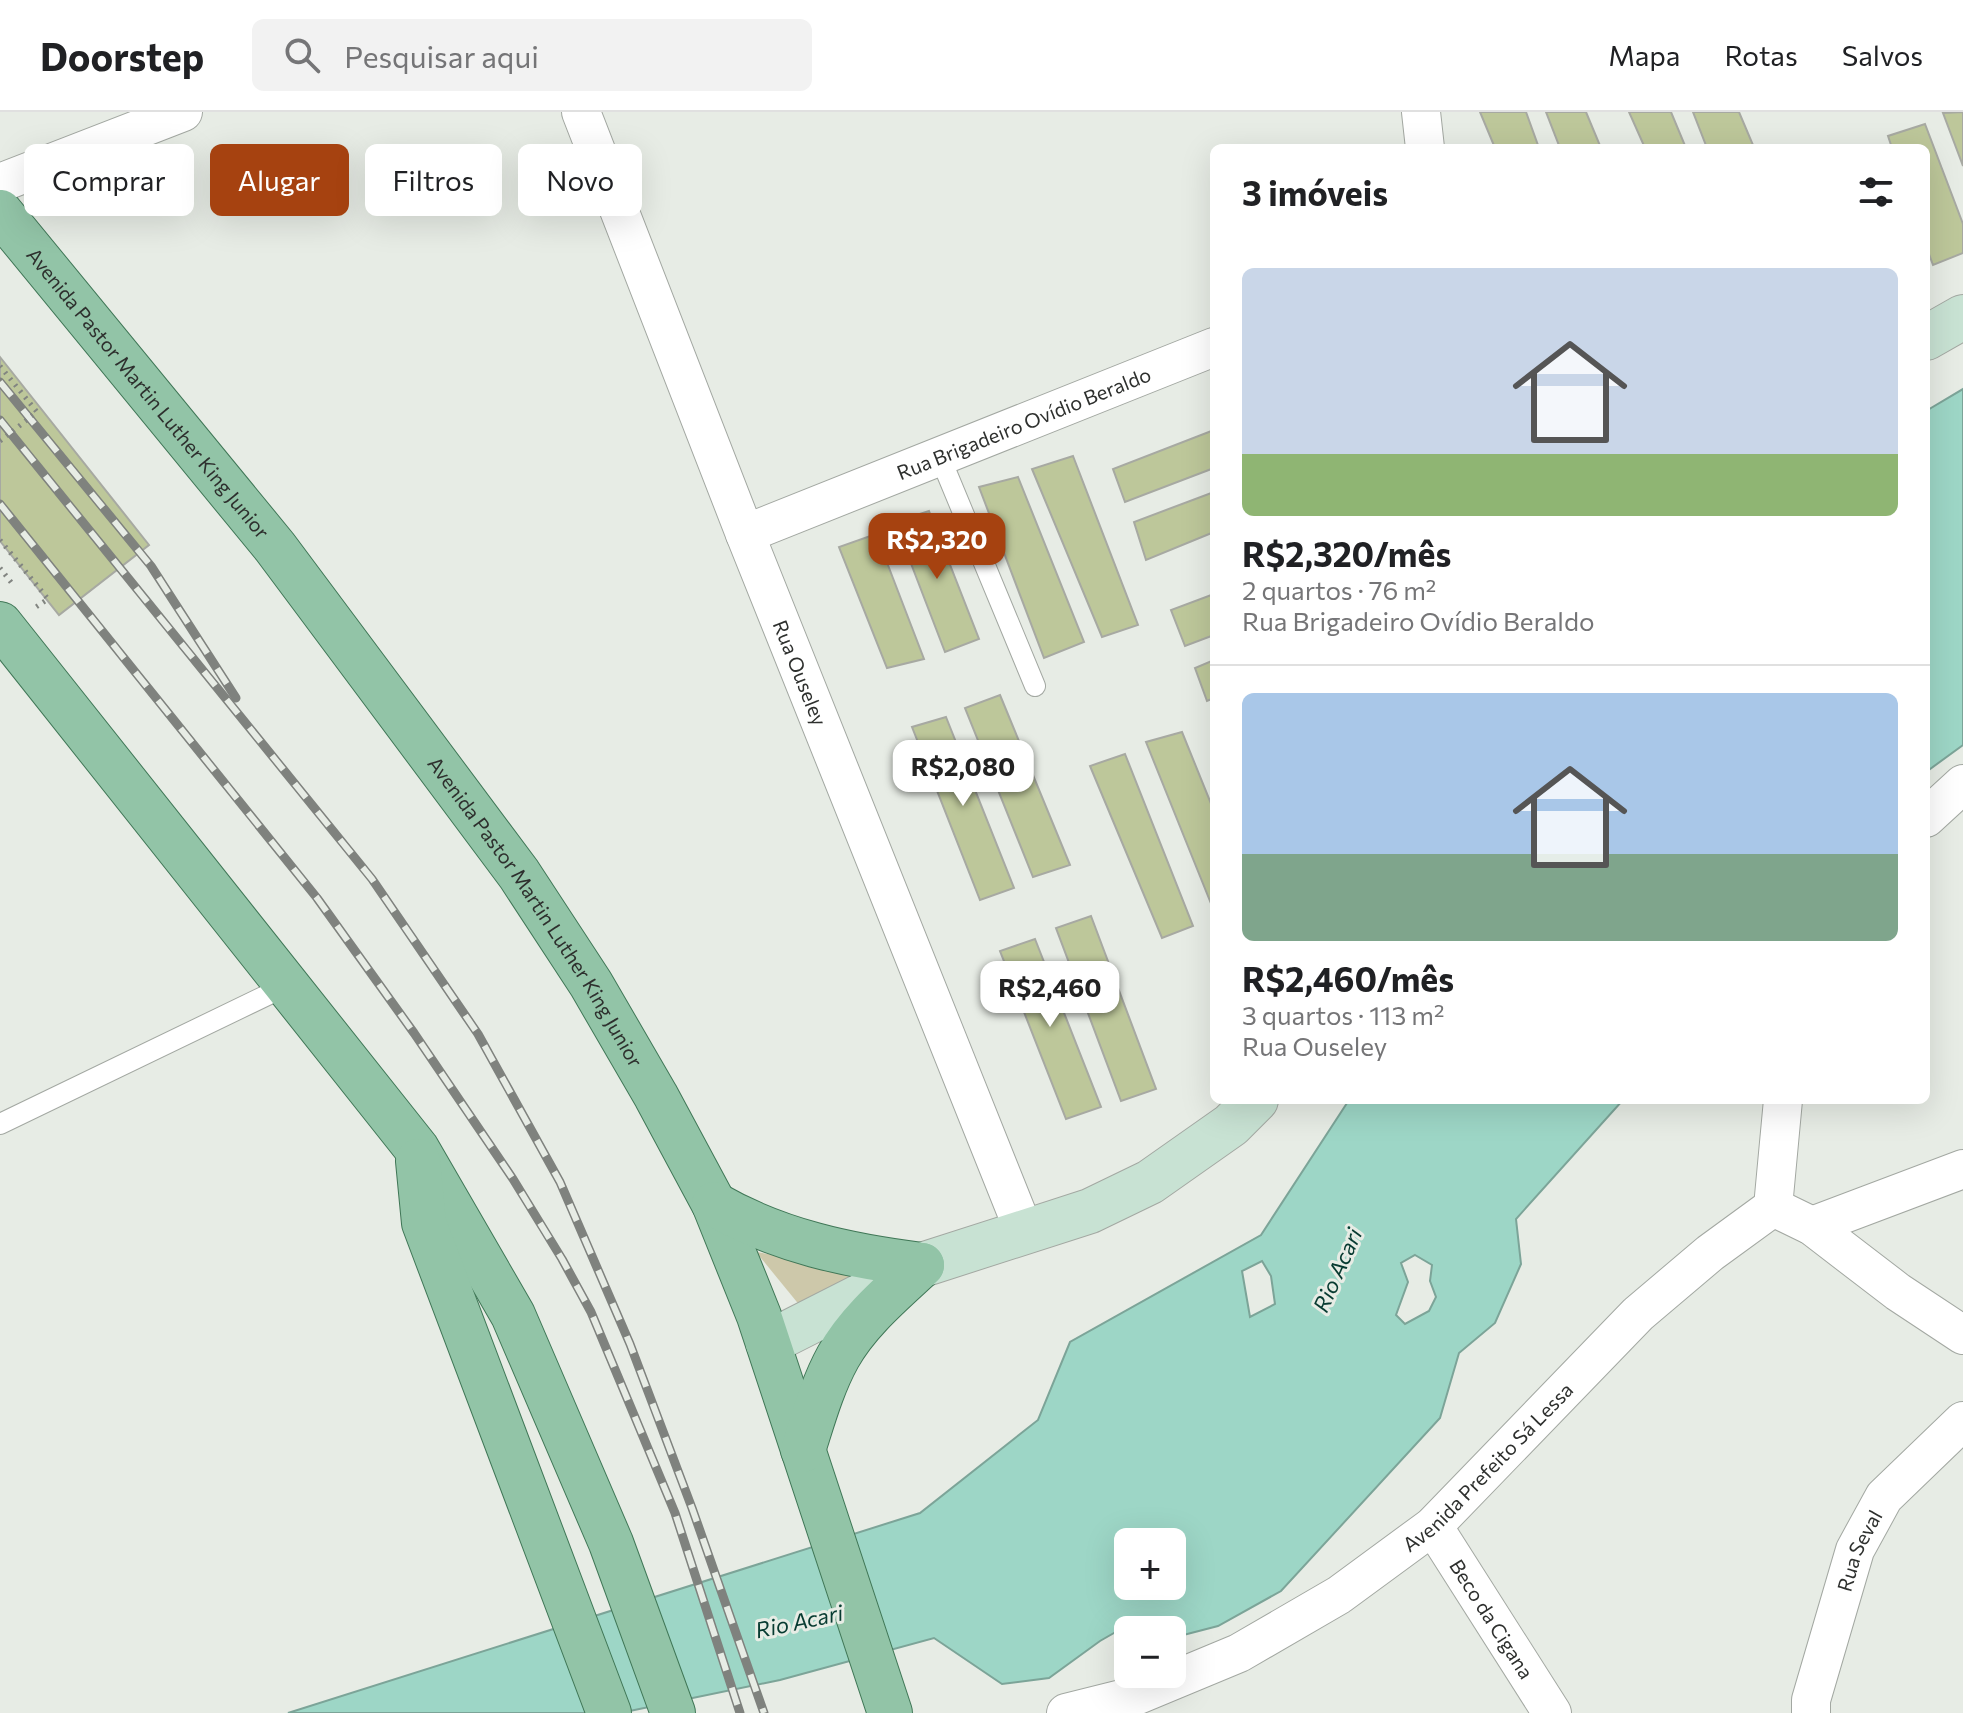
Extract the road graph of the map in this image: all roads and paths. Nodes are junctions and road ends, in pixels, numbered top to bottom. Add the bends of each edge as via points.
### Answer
1 (183, 112) edge
2 (581, 112) edge
3 (1421, 112) edge
4 (1425, 144) edge
5 (0, 183) edge
6 (0, 212) edge
7 (1963, 317) edge
8 (1930, 336) edge
9 (1210, 349) edge
10 (0, 366) edge
11 (0, 441) edge
12 (940, 457) junction
13 (745, 534) junction
14 (0, 540) edge
15 (0, 568) edge
16 (14, 623) edge
17 (1035, 686) dead end
18 (1963, 784) edge
19 (1930, 814) edge
20 (286, 986) junction
21 (1252, 1104) edge
22 (1783, 1104) edge
23 (0, 1124) edge
24 (417, 1149) junction
25 (1963, 1169) edge
26 (714, 1204) junction
27 (1773, 1207) junction
28 (1812, 1226) junction
29 (1024, 1231) junction
30 (922, 1265) junction
31 (1963, 1335) edge
32 (768, 1343) junction
33 (1963, 1421) edge
34 (809, 1469) junction
35 (1433, 1526) junction
36 (889, 1707) edge
37 (609, 1713) edge
38 (673, 1713) edge
39 (1066, 1713) edge
40 (1552, 1713) edge
41 (1811, 1713) edge

1 - 5 street
2 - 13 street, Rua Ouseley
3 - 4 street
6 - 26 main road, Avenida Pastor Martin Luther King Junior via 275,547 519,874 591,984
7 - 8 street
9 - 12 street, Rua Brigadeiro Ovídio Beraldo
10 - 11 path, bridge via 37,412
12 - 13 street, Rua Brigadeiro Ovídio Beraldo
12 - 17 lane
13 - 29 street, Rua Ouseley
14 - 16 path via 48,599
15 - 16 path
16 - 20 main road
18 - 19 street
20 - 23 lane
20 - 24 main road
21 - 29 street via 1150,1182 1090,1211
22 - 27 street
24 - 37 main road via 424,1223
24 - 38 main road via 513,1315 611,1543
25 - 28 street
26 - 30 main road via 749,1224 803,1243
26 - 32 main road, Avenida Pastor Martin Luther King Junior
27 - 28 street
27 - 35 street, Avenida Prefeito Sá Lessa via 1638,1314
28 - 31 street
29 - 30 street
30 - 32 street
30 - 34 main road via 839,1355 824,1388
32 - 34 main road, Avenida Pastor Martin Luther King Junior
33 - 41 street, Rua Seval via 1884,1497 1855,1550
34 - 36 main road, Avenida Pastor Martin Luther King Junior
35 - 39 street, Avenida Prefeito Sá Lessa via 1339,1595 1239,1653 1138,1695
35 - 40 street, Beco da Cigana

